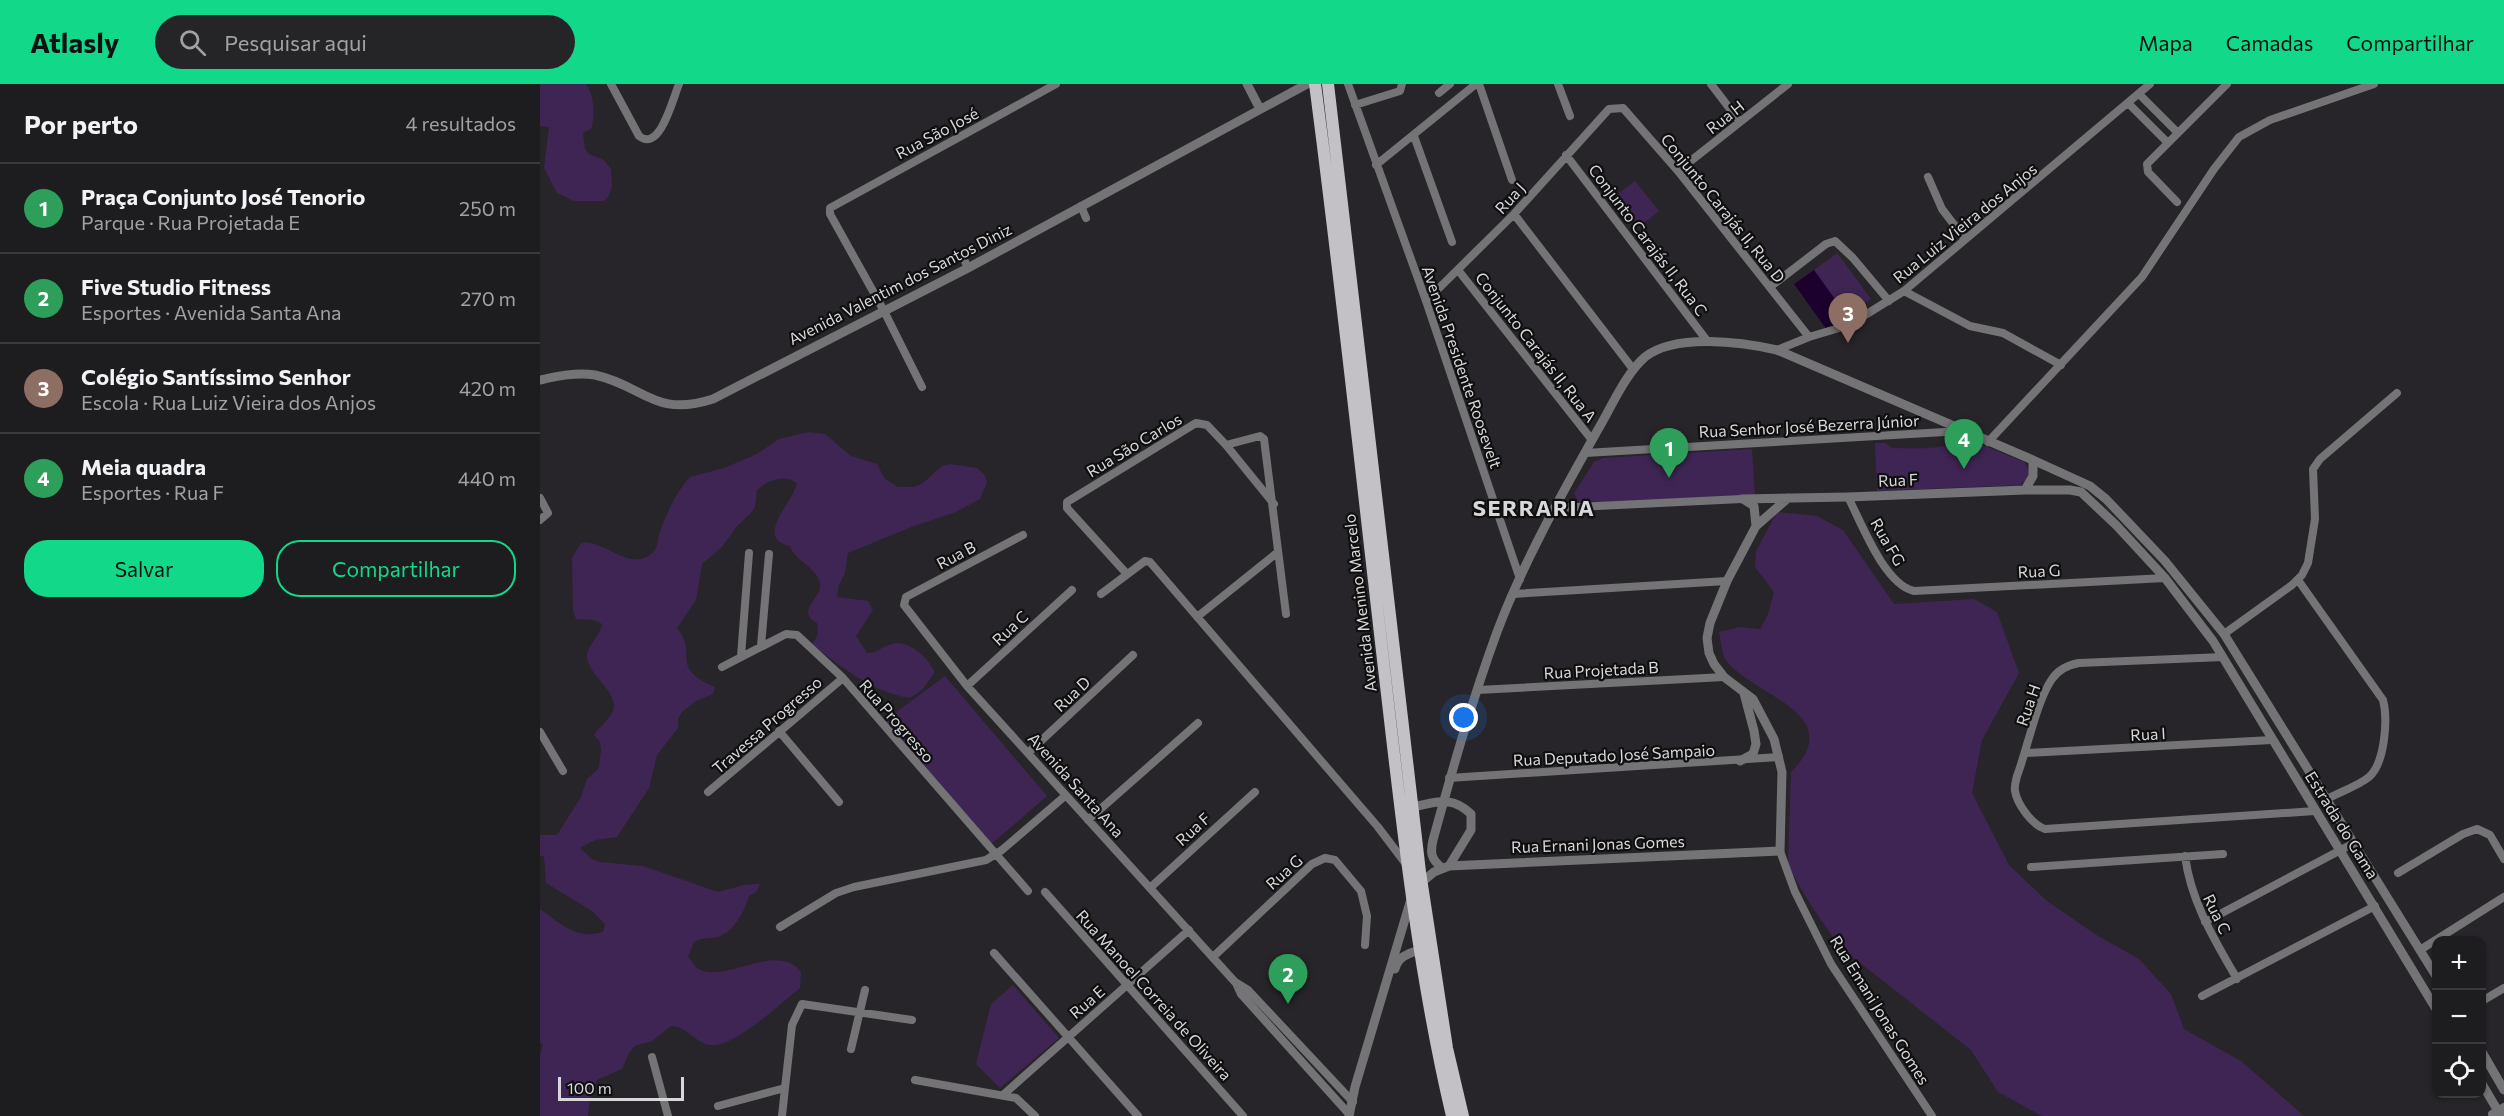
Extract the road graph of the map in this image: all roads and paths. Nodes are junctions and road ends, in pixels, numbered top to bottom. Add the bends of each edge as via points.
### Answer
1 (610, 84) edge
2 (679, 84) edge
3 (1056, 84) edge
4 (1247, 84) edge
5 (1307, 84) edge
6 (1315, 84) edge
7 (1328, 84) edge
8 (1348, 84) edge
9 (1402, 84) edge
10 (1450, 84) edge
11 (1478, 84) edge
12 (1558, 84) edge
13 (1711, 84) edge
14 (1788, 84) edge
15 (2150, 84) edge
16 (2227, 84) edge
17 (2374, 84) edge
18 (1439, 93) dead end
19 (2139, 94) junction
20 (2128, 103) junction
21 (1355, 105) junction
22 (1260, 109) junction
23 (1609, 109) joint
24 (1570, 116) dead end
25 (1740, 122) junction
26 (2177, 132) junction
27 (1414, 136) junction
28 (2167, 142) junction
29 (1566, 155) junction
30 (1376, 165) junction
31 (1678, 171) junction
32 (1928, 177) dead end
33 (1512, 180) dead end
34 (2177, 202) dead end
35 (1081, 206) junction
36 (1514, 214) junction
37 (1086, 218) dead end
38 (1965, 239) junction
39 (1452, 242) dead end
40 (1458, 270) junction
41 (1770, 287) junction
42 (1904, 291) junction
43 (1426, 301) junction
44 (1889, 301) junction
45 (884, 311) junction
46 (1809, 337) junction
47 (1708, 342) junction
48 (1777, 350) junction
49 (2061, 365) junction
50 (1633, 369) junction
51 (540, 380) edge
52 (922, 387) dead end
53 (2397, 393) dead end
54 (1962, 431) junction
55 (1592, 440) junction
56 (1988, 442) junction
57 (1226, 445) junction
58 (1585, 453) junction
59 (2032, 460) junction
60 (2025, 490) junction
61 (2081, 492) joint
62 (1848, 497) junction
63 (540, 498) edge
64 (1788, 498) junction
65 (1742, 499) junction
66 (1274, 504) junction
67 (1556, 508) junction
68 (540, 520) edge
69 (1756, 526) junction
70 (1023, 535) dead end
71 (1278, 552) junction
72 (749, 554) dead end
73 (769, 554) dead end
74 (1126, 573) junction
75 (2165, 578) junction
76 (1520, 579) junction
77 (2298, 580) junction
78 (1727, 581) junction
79 (1072, 590) dead end
80 (1914, 591) joint
81 (1101, 594) dead end
82 (1513, 594) junction
83 (904, 601) joint
84 (1286, 614) dead end
85 (1197, 617) junction
86 (2224, 634) junction
87 (761, 646) junction
88 (1133, 655) dead end
89 (741, 656) junction
90 (2223, 657) junction
91 (722, 667) dead end
92 (1724, 677) junction
93 (843, 678) junction
94 (967, 686) junction
95 (1478, 690) junction
96 (1743, 690) junction
97 (1198, 723) dead end
98 (779, 731) junction
99 (540, 732) edge
100 (2272, 740) junction
101 (1028, 753) junction
102 (2026, 753) junction
103 (1779, 757) junction
104 (1740, 761) junction
105 (563, 771) dead end
106 (1449, 778) junction
107 (708, 792) dead end
108 (1255, 792) dead end
109 (1065, 796) junction
110 (2327, 799) junction
111 (1443, 800) junction
112 (839, 802) dead end
113 (1406, 808) junction
114 (2315, 811) junction
115 (1088, 820) junction
116 (2354, 843) junction
117 (2341, 850) junction
118 (1780, 851) junction
119 (2223, 854) dead end
120 (995, 855) junction
121 (2185, 856) junction
122 (2504, 859) edge
123 (1408, 867) junction
124 (1445, 867) junction
125 (2031, 867) dead end
126 (2398, 873) dead end
127 (1422, 882) junction
128 (1151, 887) junction
129 (1028, 891) dead end
130 (1045, 892) dead end
131 (1413, 894) junction
132 (2504, 897) edge
133 (2375, 906) junction
134 (2205, 922) junction
135 (780, 927) dead end
136 (1189, 930) junction
137 (1365, 945) dead end
138 (1425, 947) junction
139 (2420, 950) junction
140 (994, 953) dead end
141 (1213, 957) junction
142 (2432, 970) edge
143 (2237, 979) junction
144 (1235, 982) junction
145 (1127, 985) junction
146 (2504, 988) edge
147 (865, 990) dead end
148 (2202, 996) dead end
149 (2486, 998) edge
150 (2432, 1002) edge
151 (859, 1012) junction
152 (912, 1020) dead end
153 (1067, 1037) junction
154 (851, 1049) dead end
155 (652, 1057) dead end
156 (2486, 1059) edge
157 (915, 1080) dead end
158 (2502, 1083) edge
159 (786, 1088) junction
160 (2486, 1092) edge
161 (1003, 1095) junction
162 (1353, 1102) junction
163 (718, 1106) dead end
164 (2499, 1112) edge
165 (1349, 1115) edge
166 (668, 1116) edge
167 (782, 1116) edge
168 (1035, 1116) edge
169 (1138, 1116) edge
170 (1243, 1116) edge
171 (1452, 1116) edge
172 (1463, 1116) edge
173 (1932, 1116) edge

1 - 2 street via 639,136 647,141 659,133
3 - 45 street, Rua São José via 831,206 830,214
4 - 22 street
5 - 22 street, Avenida Valentim dos Santos Diniz
6 - 113 main road, Avenida Menino Marcelo
7 - 113 main road, Avenida Menino Marcelo
8 - 21 street, Avenida Presidente Roosevelt
9 - 21 street via 1400,91
10 - 18 street
11 - 27 street
11 - 33 street
12 - 24 street
13 - 25 street
14 - 25 street, Rua H
15 - 19 street, Rua Luiz Vieira dos Anjos
16 - 26 street
17 - 49 street via 2270,120 2239,137 2142,277
19 - 20 street, Rua Luiz Vieira dos Anjos
19 - 26 street
20 - 28 street
20 - 38 street, Rua Luiz Vieira dos Anjos
21 - 30 street, Avenida Presidente Roosevelt
22 - 35 street, Avenida Valentim dos Santos Diniz
23 - 29 street, Rua J
23 - 31 street, Conjunto Carajás II, Rua D via 1623,108
25 - 31 street, Rua H
26 - 28 street
27 - 30 street
27 - 39 street
28 - 34 street via 2147,164 2148,172
29 - 36 street, Rua J
29 - 47 street, Conjunto Carajás II, Rua C
30 - 43 street, Avenida Presidente Roosevelt
31 - 41 street, Conjunto Carajás II, Rua D
32 - 38 street via 1942,209
35 - 37 street
35 - 45 street, Avenida Valentim dos Santos Diniz via 966,263
36 - 40 street, Rua J
36 - 50 street
38 - 42 street, Rua Luiz Vieira dos Anjos
40 - 43 street, Rua J
40 - 55 street, Conjunto Carajás II, Rua A
41 - 44 street via 1835,241
41 - 46 street, Conjunto Carajás II, Rua D
42 - 44 street, Rua Luiz Vieira dos Anjos
42 - 49 street via 1970,326 2003,333
43 - 76 street, Avenida Presidente Roosevelt
44 - 46 street, Rua Luiz Vieira dos Anjos via 1849,326
45 - 51 street, Avenida Valentim dos Santos Diniz via 713,399 692,405 658,402 594,375
45 - 52 street
46 - 48 street, Rua Luiz Vieira dos Anjos
47 - 48 street, Estrada do Gama
47 - 50 street, Estrada do Gama via 1659,349
48 - 54 street, Estrada do Gama
49 - 56 street
50 - 55 street
53 - 77 street via 2315,466 2315,519 2308,563
54 - 56 street, Estrada do Gama
54 - 58 street, Rua Senhor José Bezerra Júnior
55 - 58 street
56 - 59 street, Estrada do Gama
57 - 66 street, Rua São Carlos
57 - 66 street via 1263,437
57 - 74 street, Rua São Carlos via 1207,425 1196,423 1067,502 1067,508
58 - 67 street
59 - 60 street via 2033,476
59 - 86 street, Estrada do Gama via 2090,486 2106,499 2165,561
60 - 61 street, Rua F
60 - 62 street, Rua F
61 - 75 street, Estrada do Gama
62 - 64 street, Rua F
62 - 80 street, Rua FG via 1888,573 1900,585
63 - 68 street via 548,513
64 - 65 street, Rua F
64 - 69 street
65 - 67 street
65 - 69 street via 1754,506
66 - 71 street
67 - 76 street
69 - 78 street
70 - 83 street, Rua B
71 - 84 street
71 - 85 street
72 - 89 street
73 - 87 street
74 - 81 street
74 - 85 street via 1147,560
75 - 80 street, Rua G
75 - 90 street, Estrada do Gama
76 - 82 street
77 - 86 street
77 - 110 street via 2383,700 2386,713 2377,766 2370,776
78 - 82 street
78 - 92 street via 1707,638 1708,653
79 - 94 street, Rua C
82 - 95 street
83 - 94 street, Avenida Santa Ana
85 - 123 street
86 - 110 street, Estrada do Gama
87 - 89 street, Rua Progresso
87 - 93 street, Rua Progresso via 793,633
88 - 101 street, Rua D
89 - 91 street, Rua Progresso
90 - 100 street, Estrada do Gama
90 - 102 street, Rua H via 2079,663 2064,668 2047,689
92 - 95 street, Rua Projetada B
92 - 96 street
93 - 98 street, Travessa Progresso
93 - 120 street, Rua Progresso
94 - 101 street, Avenida Santa Ana
95 - 106 street
96 - 103 street via 1769,726
96 - 104 street via 1756,744 1753,754
97 - 115 street
98 - 107 street, Travessa Progresso
98 - 112 street
99 - 105 street
100 - 102 street, Rua I
100 - 114 street, Estrada do Gama
101 - 109 street, Avenida Santa Ana
102 - 114 street, Rua H via 2015,791 2034,823 2045,830
103 - 104 street, Rua Deputado José Sampaio
103 - 118 street
104 - 106 street, Rua Deputado José Sampaio
106 - 111 street
108 - 128 street, Rua F
109 - 115 street, Avenida Santa Ana
109 - 120 street
110 - 116 street, Estrada do Gama
111 - 113 street
111 - 124 street via 1431,850 1432,859
111 - 124 street via 1459,804 1471,814 1472,820 1472,830
113 - 123 main road, Avenida Menino Marcelo
113 - 127 main road, Avenida Menino Marcelo
114 - 117 street, Estrada do Gama
115 - 128 street, Avenida Santa Ana
116 - 117 street
116 - 139 street, Estrada do Gama
117 - 133 street, Estrada do Gama
117 - 134 street
118 - 124 street, Rua Ernani Jonas Gomes
118 - 173 street, Rua Emani Jonas Gomes via 1794,892 1832,964
119 - 121 street
120 - 129 street, Rua Progresso
120 - 135 street via 973,864 836,893
121 - 125 street
121 - 134 street, Rua C via 2190,887
122 - 126 street via 2486,832 2472,830
123 - 131 main road, Avenida Menino Marcelo
124 - 127 street
127 - 138 main road, Avenida Menino Marcelo
128 - 136 street, Avenida Santa Ana
130 - 145 street, Rua Manoel Correia de Oliveira
131 - 138 main road, Avenida Menino Marcelo
131 - 162 street
132 - 139 street
133 - 143 street
133 - 150 street, Estrada do Gama
134 - 143 street, Rua C
136 - 141 street, Avenida Santa Ana
136 - 145 street, Rua E
137 - 141 street, Rua G via 1367,916 1361,891 1335,861 1325,858 1312,864
138 - 162 street via 1397,961
138 - 171 main road, Avenida Menino Marcelo via 1438,1054
138 - 172 main road, Avenida Menino Marcelo
139 - 142 street, Estrada do Gama
140 - 153 street
141 - 144 street, Avenida Santa Ana
143 - 148 street
144 - 162 street, Avenida Santa Ana via 1248,990
144 - 165 street, Avenida Santa Ana via 1241,994
145 - 153 street, Rua E
145 - 170 street, Rua Manoel Correia de Oliveira
146 - 149 street
147 - 151 street
151 - 152 street
151 - 154 street
151 - 159 street via 806,1003 799,1007 792,1025
153 - 161 street, Rua E
153 - 169 street
155 - 166 street
156 - 158 street
157 - 161 street
159 - 163 street
159 - 167 street
160 - 164 street
161 - 168 street via 1019,1100
162 - 165 street

